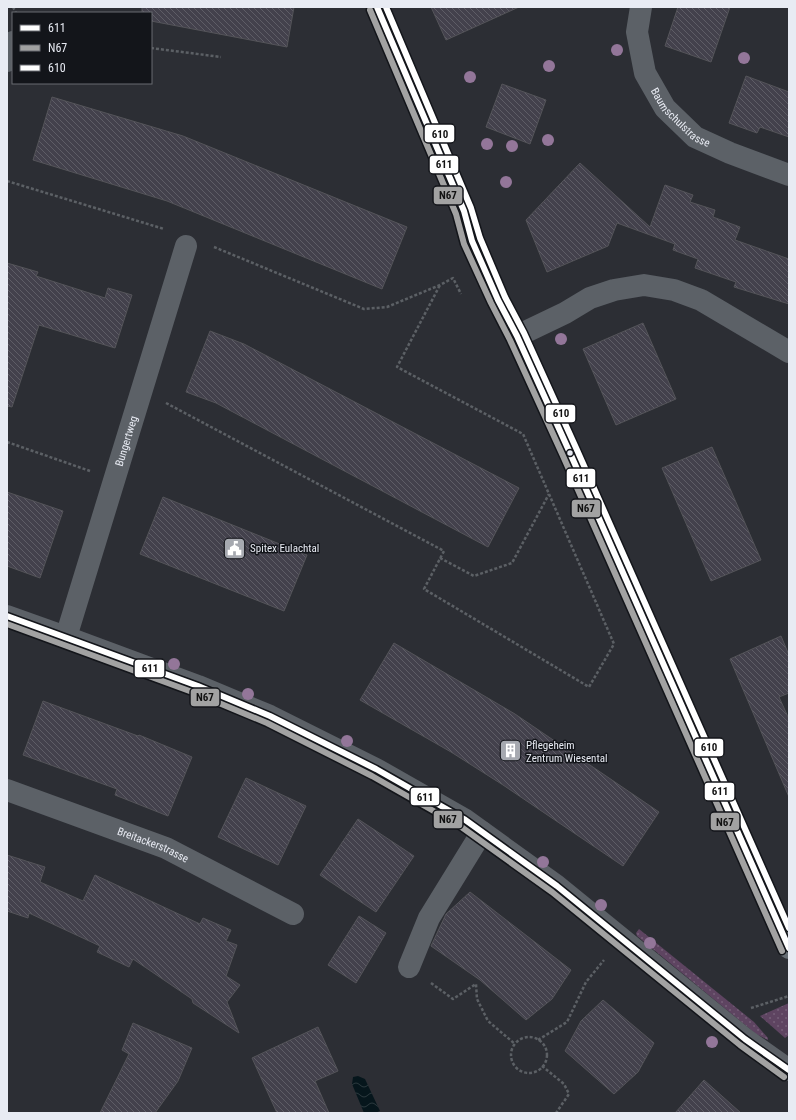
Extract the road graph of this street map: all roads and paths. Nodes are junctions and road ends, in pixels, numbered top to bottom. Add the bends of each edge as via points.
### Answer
1 (377, 7) edge
2 (641, 7) edge
3 (12, 45) edge
4 (152, 48) edge
5 (221, 57) dead end
6 (7, 61) edge
7 (789, 175) edge
8 (7, 181) edge
9 (169, 230) dead end
10 (209, 245) dead end
11 (186, 246) dead end
12 (440, 285) junction
13 (460, 294) dead end
14 (517, 336) junction
15 (789, 352) edge
16 (142, 390) junction
17 (7, 442) edge
18 (114, 479) junction
19 (549, 493) junction
20 (440, 558) junction
21 (7, 616) edge
22 (66, 637) junction
23 (7, 790) edge
24 (482, 832) junction
25 (293, 914) dead end
26 (622, 938) junction
27 (789, 948) edge
28 (409, 967) joint
29 (789, 996) edge
30 (751, 1008) dead end
31 (538, 1040) junction
32 (515, 1044) junction
33 (542, 1066) junction
34 (789, 1070) edge
35 (556, 1113) edge

1 - 14 main road via 464,211 472,241
2 - 7 street, Baumschulstrasse via 637,32 645,73 665,108 695,137
3 - 6 street
4 - 5 path
8 - 9 path
10 - 12 path via 364,309 387,307
11 - 16 street, Bungertweg
12 - 13 path via 453,278
12 - 19 path via 397,367 523,434
14 - 15 street via 590,298 614,290 644,285 674,290 701,300
14 - 27 main road
16 - 18 street, Bungertweg
16 - 20 path via 444,551
17 - 18 path
18 - 22 street, Bungertweg
19 - 20 path via 512,563 474,576
19 - 20 path via 614,644 589,686 424,589
21 - 22 street
22 - 24 street via 270,716 376,769
23 - 25 street, Breitackerstrasse via 166,848
24 - 26 street via 558,886
24 - 28 street via 429,918
26 - 31 path via 586,982 567,1022
26 - 34 street via 745,1039
28 - 32 path via 453,998 476,984 477,999 488,1020
29 - 30 path
31 - 32 path via 529,1037
31 - 33 path via 543,1044 547,1055
32 - 33 path via 511,1054 515,1066 526,1072 538,1070
33 - 35 path via 564,1084 569,1094

